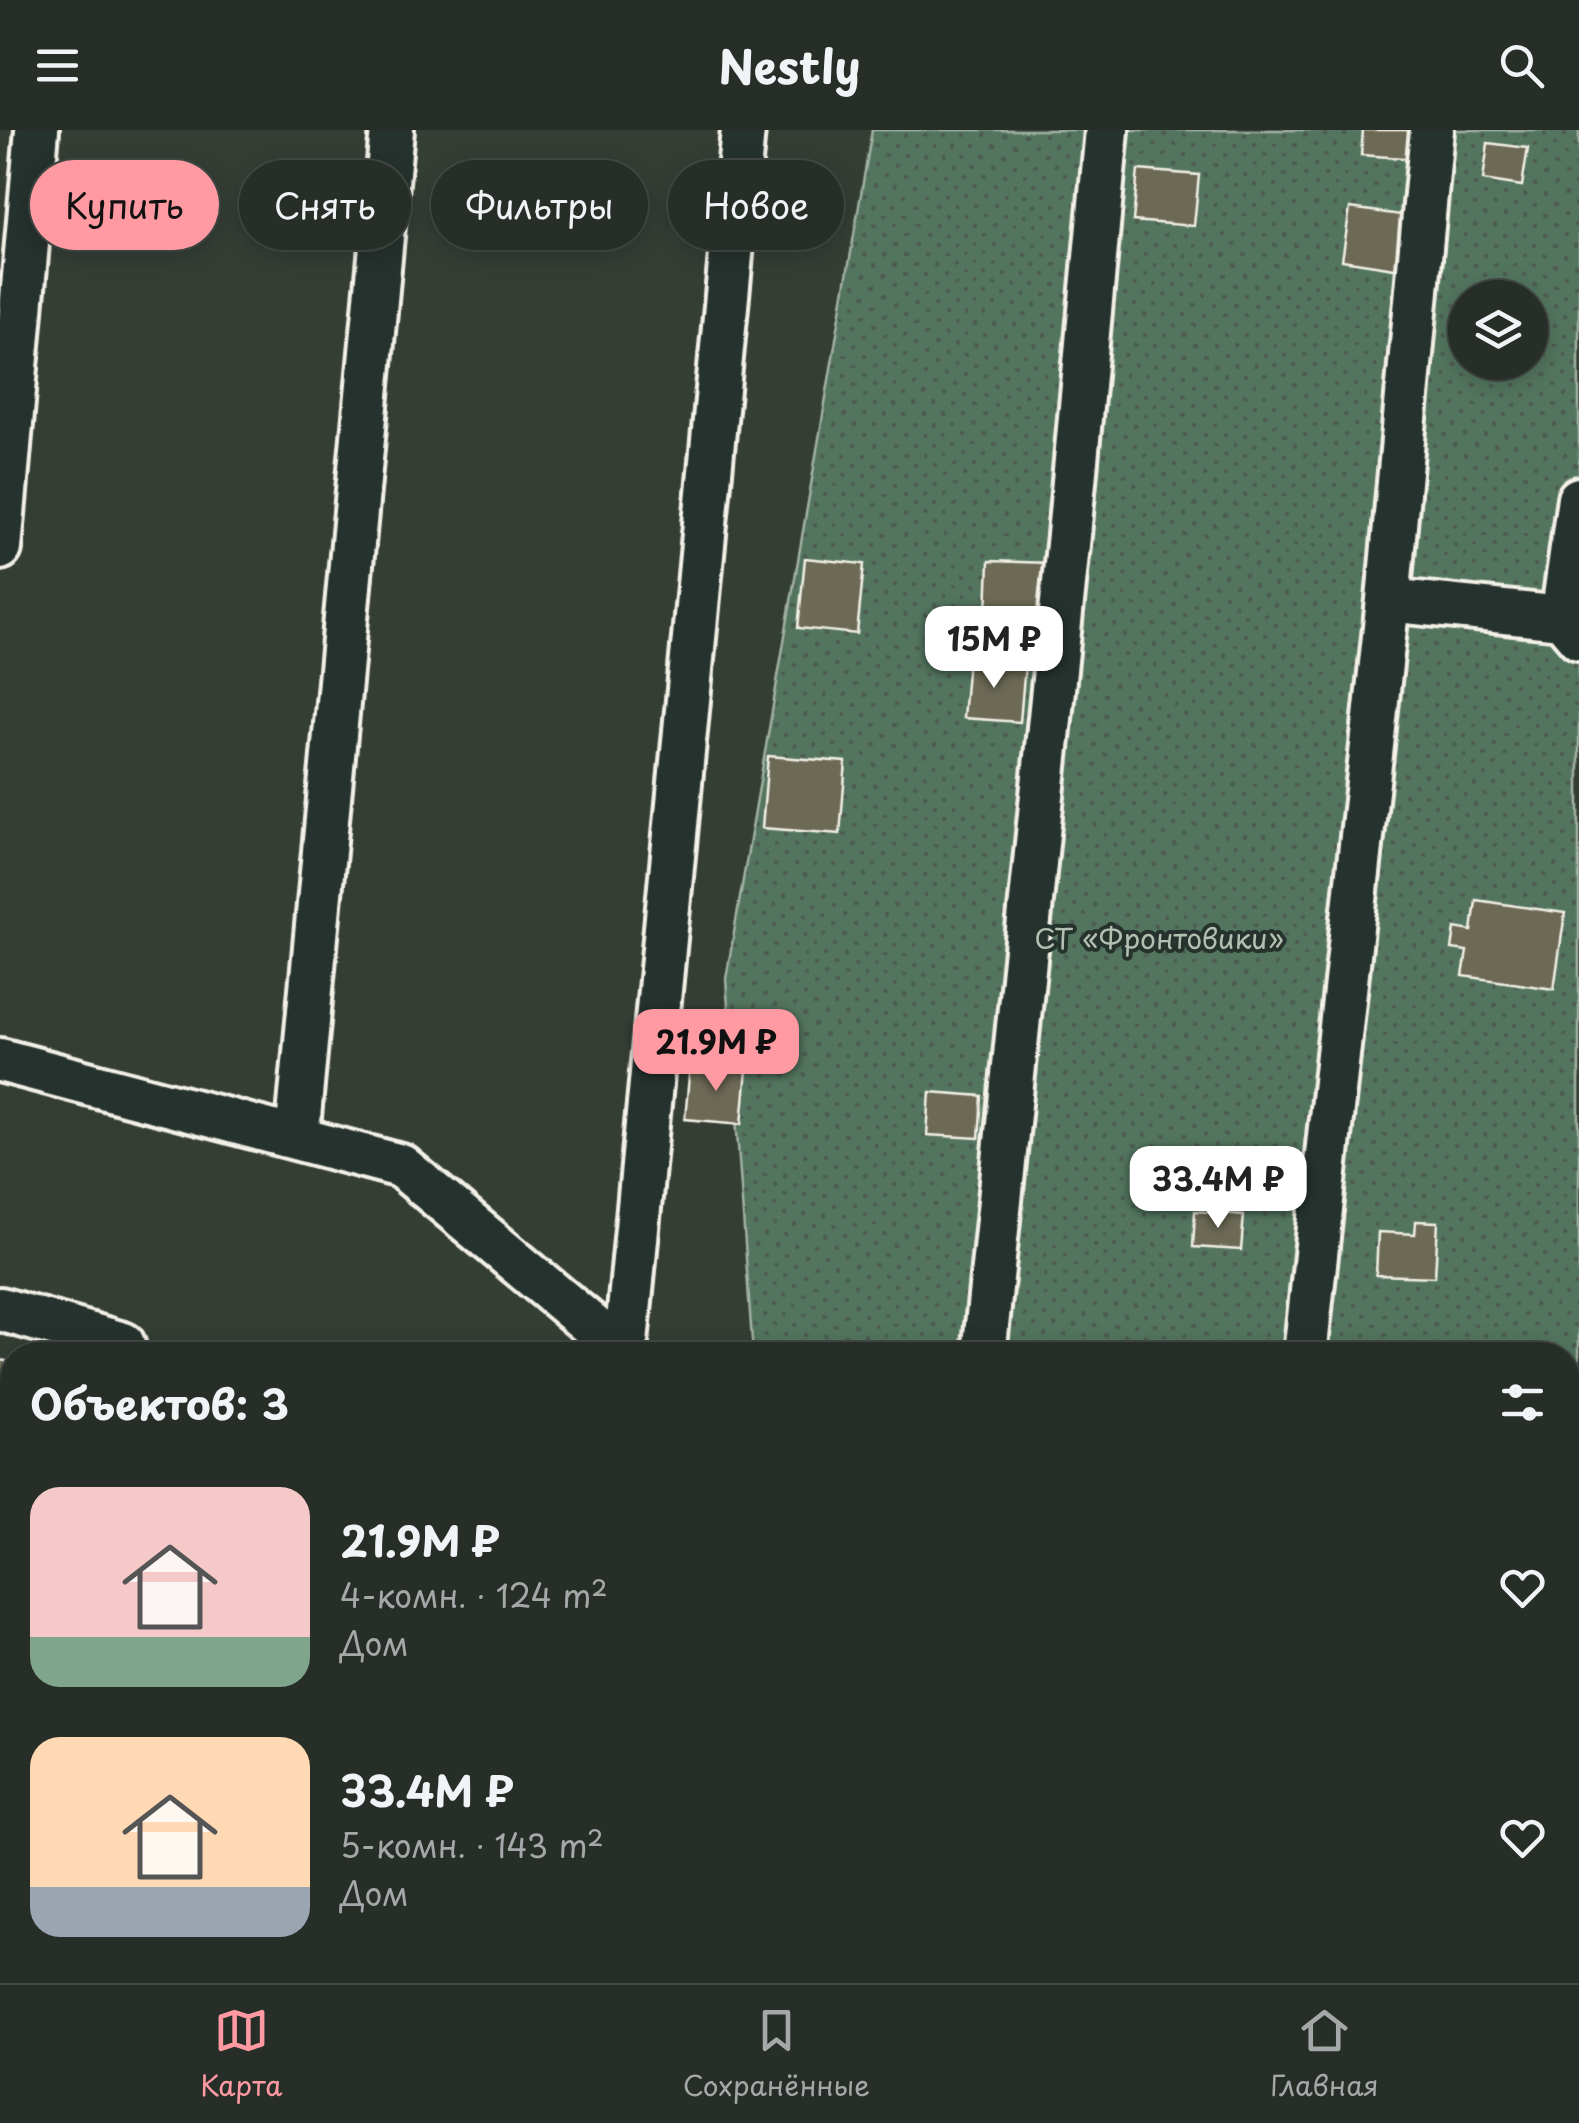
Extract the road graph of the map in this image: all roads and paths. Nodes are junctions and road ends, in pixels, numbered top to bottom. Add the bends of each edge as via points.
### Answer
1 (37, 130) edge
2 (392, 130) edge
3 (743, 130) edge
4 (1107, 130) edge
5 (1432, 130) edge
6 (1579, 499) edge
7 (0, 548) edge
8 (1388, 600) junction
9 (1571, 628) edge
10 (0, 1060) edge
11 (296, 1138) junction
12 (0, 1309) edge
13 (116, 1342) edge
14 (612, 1342) edge
15 (627, 1342) edge
16 (985, 1342) edge
17 (1307, 1342) edge

1 - 7 street
2 - 11 street
3 - 15 street
4 - 16 street
5 - 8 street
6 - 9 street
8 - 9 street
8 - 17 street
10 - 11 street
11 - 14 street via 401,1166
12 - 13 street

